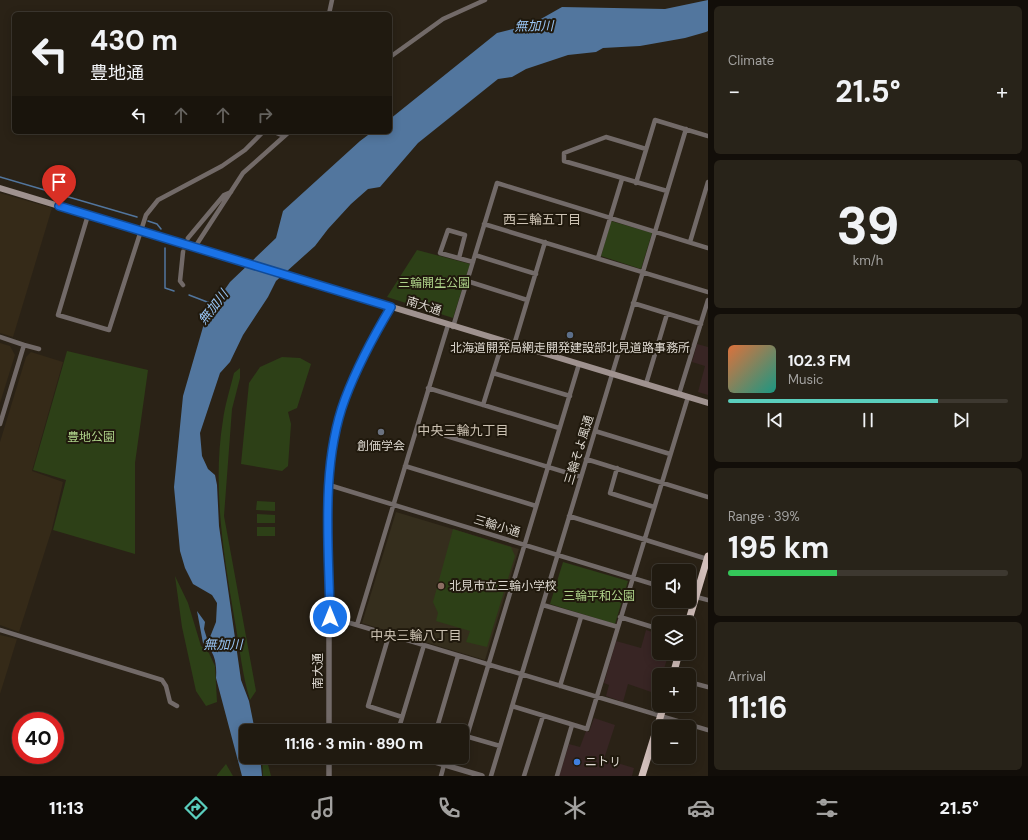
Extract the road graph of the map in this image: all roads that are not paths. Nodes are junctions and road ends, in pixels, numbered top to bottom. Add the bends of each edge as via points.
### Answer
1 (332, 0) edge
2 (485, 0) edge
3 (329, 12) edge
4 (392, 56) edge
5 (686, 130) junction
6 (261, 134) edge
7 (279, 134) edge
8 (286, 134) edge
9 (284, 136) junction
10 (708, 136) edge
11 (646, 150) junction
12 (622, 179) junction
13 (708, 182) edge
14 (636, 183) junction
15 (0, 188) edge
16 (231, 192) junction
17 (667, 192) junction
18 (88, 214) junction
19 (610, 218) junction
20 (484, 224) junction
21 (140, 230) junction
22 (655, 232) junction
23 (188, 238) tunnel mouth
24 (545, 242) junction
25 (690, 242) junction
26 (198, 248) junction
27 (708, 248) edge
28 (183, 252) tunnel mouth
29 (475, 255) junction
30 (459, 258) junction
31 (598, 258) junction
32 (473, 262) junction
33 (643, 271) junction
34 (536, 274) junction
35 (467, 281) junction
36 (183, 285) dead end
37 (708, 292) edge
38 (527, 300) junction
39 (708, 300) edge
40 (633, 303) junction
41 (391, 307) junction
42 (667, 314) junction
43 (701, 324) junction
44 (450, 326) junction
45 (0, 337) edge
46 (503, 342) junction
47 (24, 345) junction
48 (514, 345) junction
49 (39, 349) dead end
50 (579, 364) junction
51 (493, 373) junction
52 (612, 374) junction
53 (646, 384) junction
54 (428, 388) junction
55 (679, 394) junction
56 (570, 396) junction
57 (688, 397) junction
58 (708, 403) edge
59 (483, 405) junction
60 (0, 424) edge
61 (417, 427) junction
62 (559, 428) junction
63 (595, 431) junction
64 (670, 454) junction
65 (586, 459) junction
66 (405, 466) junction
67 (548, 467) junction
68 (617, 468) junction
69 (581, 477) junction
70 (662, 482) junction
71 (329, 485) junction
72 (708, 497) edge
73 (394, 505) junction
74 (536, 506) junction
75 (654, 507) junction
76 (569, 516) junction
77 (644, 539) junction
78 (524, 545) junction
79 (558, 554) junction
80 (708, 558) edge
81 (632, 578) junction
82 (652, 584) edge
83 (696, 588) edge
84 (696, 597) edge
85 (708, 600) edge
86 (543, 605) junction
87 (330, 617) junction
88 (581, 617) junction
89 (620, 617) junction
90 (357, 625) junction
91 (618, 627) junction
92 (652, 627) edge
93 (0, 630) edge
94 (389, 635) junction
95 (424, 646) junction
96 (458, 656) junction
97 (488, 664) junction
98 (521, 675) junction
99 (696, 684) edge
100 (560, 686) junction
101 (708, 687) edge
102 (597, 697) junction
103 (177, 706) dead end
104 (512, 706) junction
105 (662, 712) edge
106 (543, 716) junction
107 (661, 716) junction
108 (402, 717) junction
109 (330, 724) edge
110 (400, 724) edge
111 (438, 724) edge
112 (468, 724) edge
113 (572, 725) junction
114 (708, 730) edge
115 (469, 737) edge
116 (500, 746) junction
117 (329, 764) edge
118 (444, 765) joint
119 (329, 776) edge
120 (441, 776) edge
121 (481, 776) edge
122 (491, 776) edge
123 (524, 776) edge
124 (557, 776) edge
125 (642, 776) edge

1 - 3 street
2 - 4 street via 443,19
5 - 10 street
5 - 11 street via 655,120
5 - 17 street, 三輪そよ風通
6 - 21 street via 245,150 222,166 158,200 146,215
7 - 9 street
8 - 9 street
9 - 16 street via 243,173
11 - 12 street via 606,137 564,153 564,161
11 - 14 street
12 - 14 street
12 - 19 street
13 - 25 street
14 - 17 street
15 - 18 main road
16 - 23 street via 224,194
16 - 26 street
17 - 22 street, 三輪そよ風通
18 - 21 main road
18 - 21 street via 58,315 109,330
19 - 20 street via 497,183
19 - 22 street
19 - 31 street
20 - 24 street
20 - 29 street
21 - 26 main road
22 - 25 street
22 - 33 street, 三輪そよ風通
24 - 31 street
24 - 34 street
25 - 27 street
26 - 41 main road
28 - 36 street via 180,281
29 - 32 street
29 - 34 street
30 - 30 street via 440,252 448,230 465,235
30 - 32 street
31 - 33 street
32 - 35 street
33 - 37 street
33 - 40 street, 三輪そよ風通
34 - 38 street
35 - 38 street
35 - 44 street
38 - 48 street
39 - 43 street
40 - 42 street
40 - 52 street, 三輪そよ風通
41 - 44 main road, 南大通
41 - 71 street, 南大通 via 359,363 344,400 332,451
42 - 43 street
42 - 53 street
43 - 55 street
44 - 46 main road, 南大通
44 - 54 street
45 - 47 street
46 - 48 main road, 南大通
46 - 51 street
47 - 49 street
47 - 60 street
48 - 50 main road, 南大通
50 - 52 main road, 南大通
50 - 56 street
51 - 56 street
51 - 59 street
52 - 53 main road, 南大通
52 - 63 street, 三輪そよ風通
53 - 55 main road, 南大通
54 - 59 street
54 - 61 street
55 - 57 main road, 南大通
56 - 62 street
57 - 58 main road, 南大通
57 - 64 street
59 - 62 street
61 - 66 street
61 - 67 street
62 - 67 street
63 - 64 street
63 - 65 street, 三輪そよ風通
64 - 70 street
65 - 68 street
65 - 69 street, 三輪そよ風通
66 - 73 street
66 - 74 street
67 - 69 street
67 - 74 street
68 - 70 street
68 - 75 street via 610,493
69 - 76 street, 三輪そよ風通
70 - 72 street
70 - 75 street
71 - 73 street, 三輪小通
71 - 87 street, 南大通
73 - 78 street, 三輪小通
73 - 90 street
74 - 78 street
75 - 77 street
76 - 77 street
76 - 79 street, 三輪そよ風通
77 - 80 street
77 - 81 street
78 - 79 street, 三輪小通
78 - 97 street
79 - 81 street, 三輪小通
79 - 86 street, 三輪そよ風通
80 - 83 highway
81 - 82 street, 三輪小通
81 - 89 street
84 - 85 street
86 - 88 street
86 - 98 street, 三輪そよ風通
87 - 90 street
87 - 109 street, 南大通
88 - 91 street
88 - 100 street
89 - 91 street
89 - 92 street
90 - 94 street
91 - 102 street
93 - 103 street via 162,680 170,702
94 - 95 street
94 - 108 street via 368,706
95 - 96 street
95 - 108 street
96 - 97 street
96 - 111 street
97 - 98 street
97 - 112 street
98 - 100 street
98 - 104 street, 三輪そよ風通
99 - 101 street
100 - 102 street
102 - 107 street
102 - 113 street via 587,729
104 - 106 street
104 - 116 street, 三輪そよ風通
105 - 107 highway
106 - 113 street
106 - 123 street
107 - 114 street
107 - 125 highway
108 - 110 street
113 - 124 street
115 - 116 street
116 - 122 street, 三輪そよ風通
117 - 119 street
118 - 120 street
118 - 121 street

